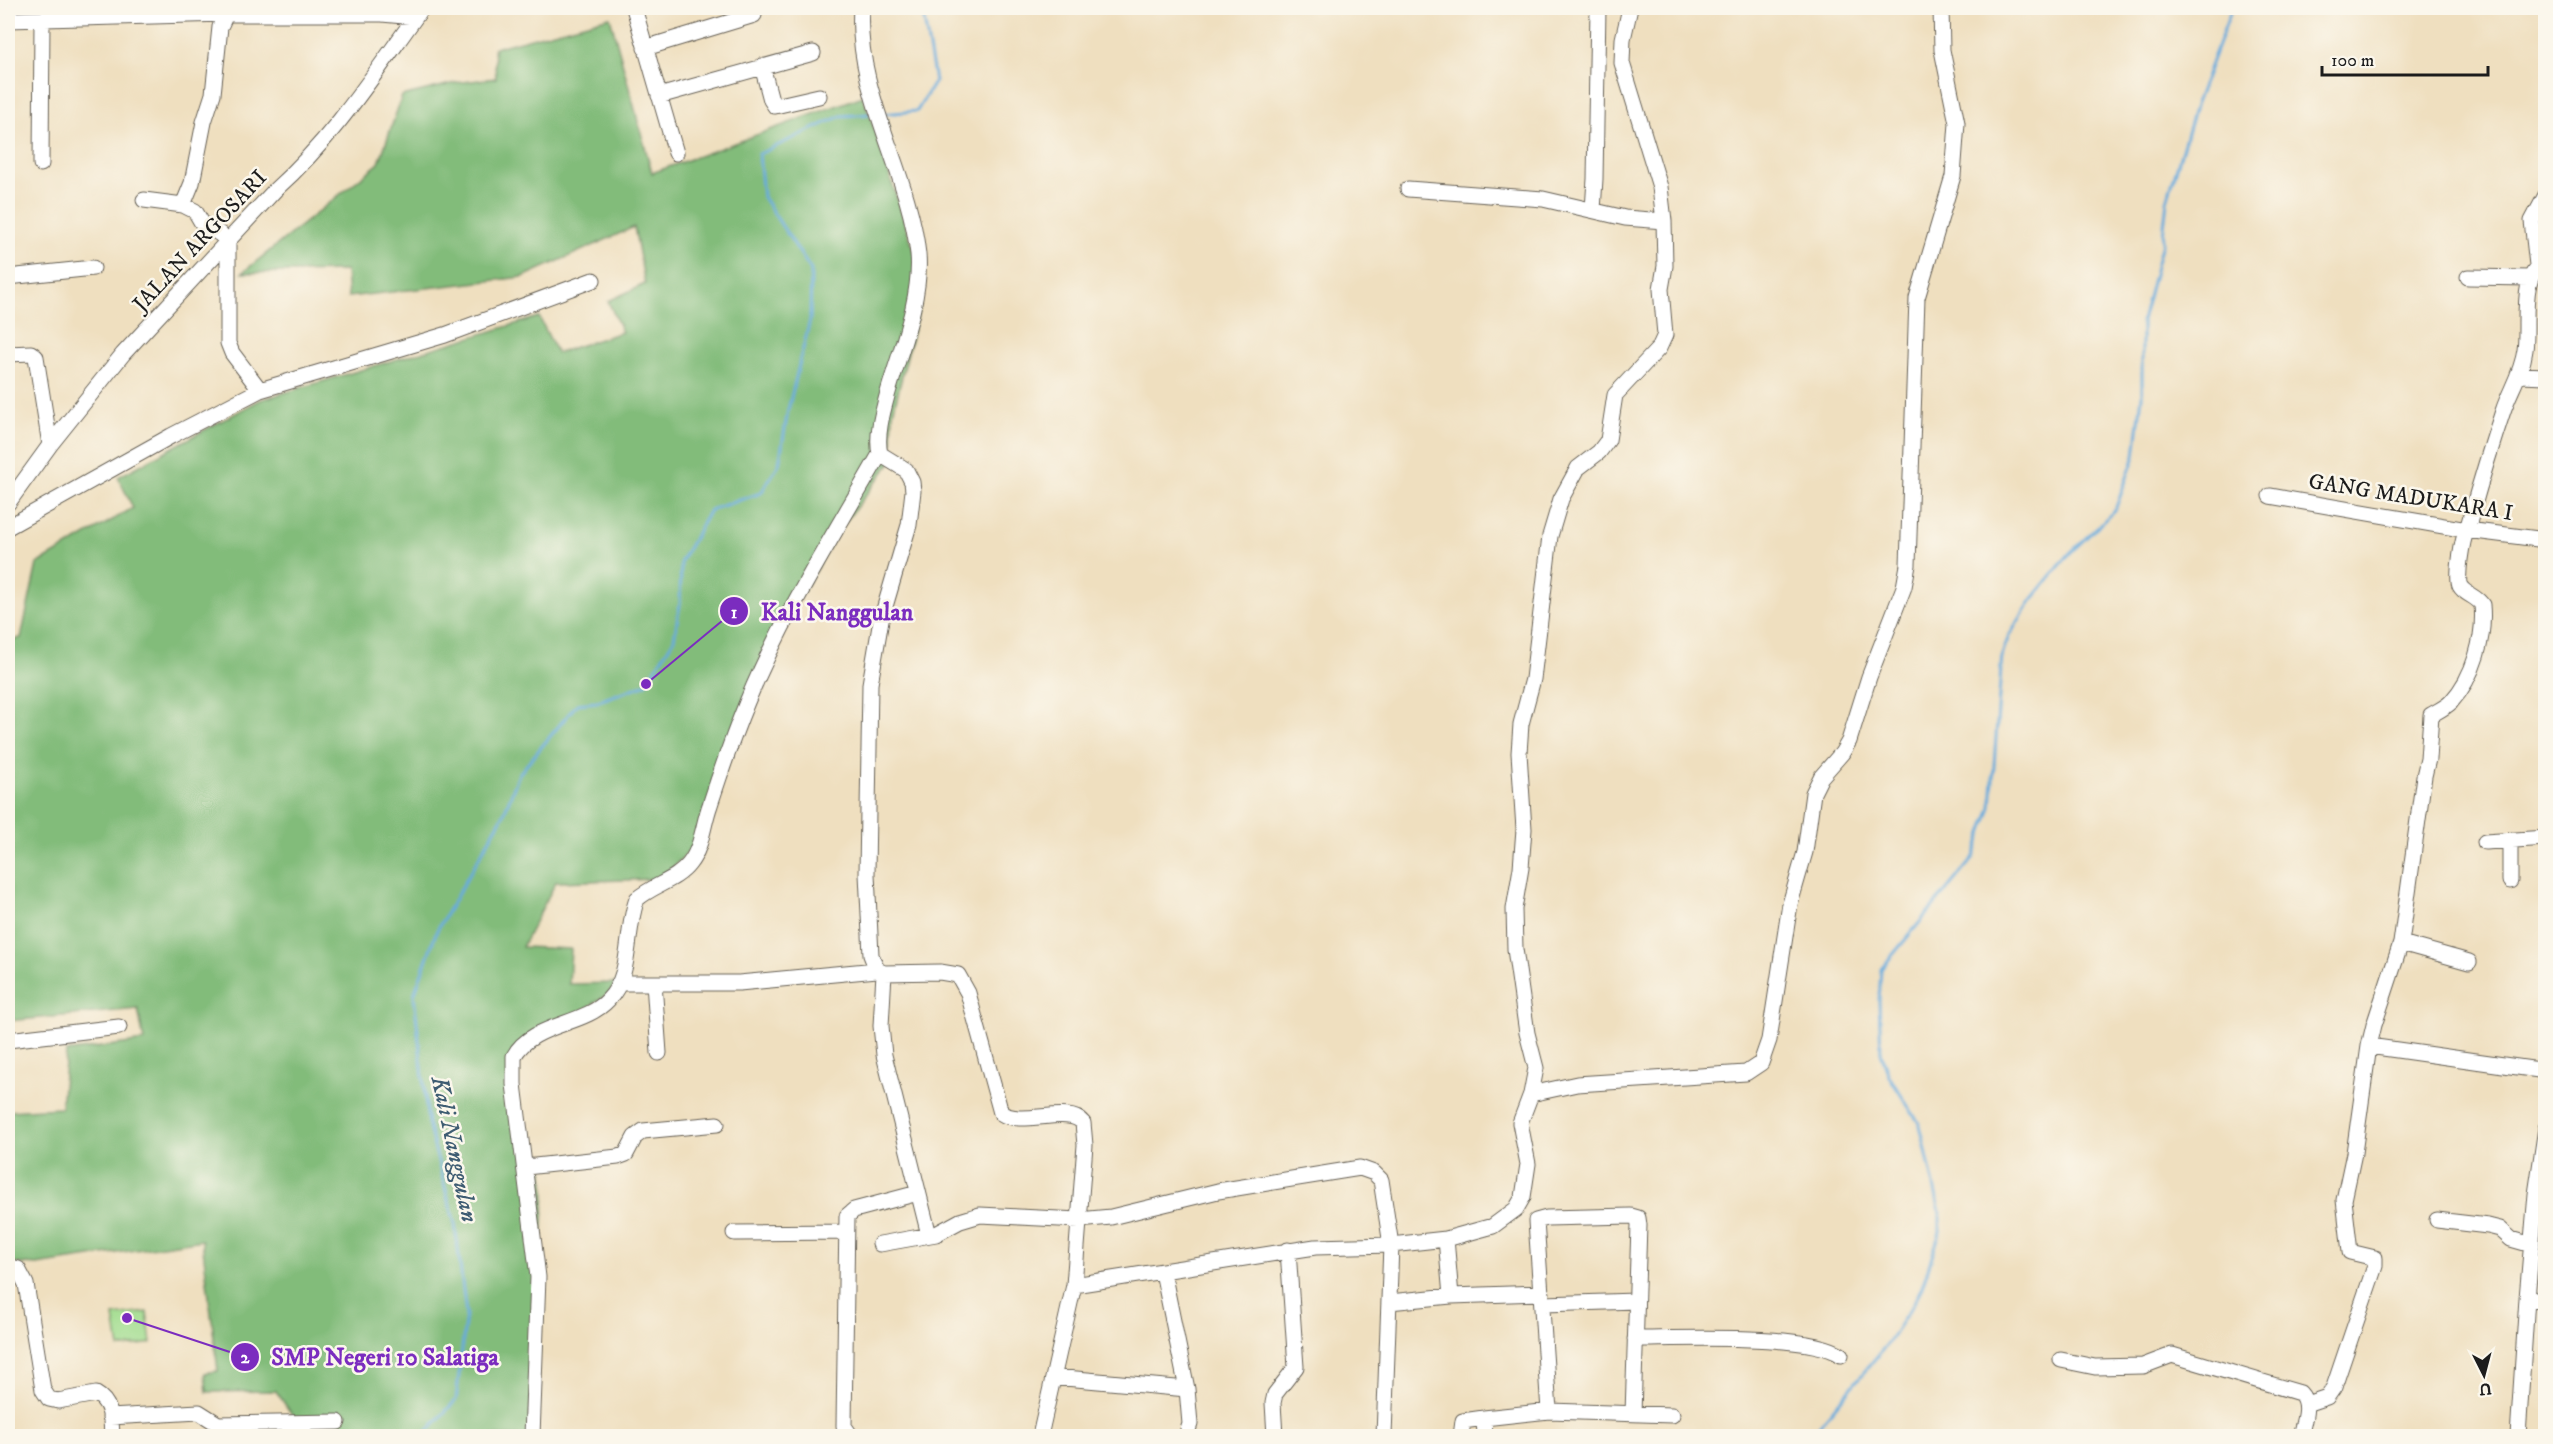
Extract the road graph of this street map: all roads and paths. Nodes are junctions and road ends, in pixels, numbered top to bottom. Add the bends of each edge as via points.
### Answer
1 (634, 8) edge
2 (861, 8) edge
3 (1598, 8) edge
4 (1630, 8) edge
5 (1941, 8) edge
6 (226, 11) edge
7 (419, 12) edge
8 (754, 15) dead end
9 (42, 19) junction
10 (8, 20) edge
11 (645, 48) junction
12 (813, 53) dead end
13 (762, 66) junction
14 (659, 96) junction
15 (819, 96) dead end
16 (676, 153) dead end
17 (41, 164) dead end
18 (1408, 189) dead end
19 (2546, 195) edge
20 (144, 200) dead end
21 (183, 205) junction
22 (1593, 210) junction
23 (1664, 220) junction
24 (228, 242) junction
25 (93, 268) dead end
26 (2537, 268) edge
27 (8, 277) edge
28 (2468, 277) dead end
29 (593, 280) dead end
30 (8, 354) edge
31 (2520, 375) junction
32 (2546, 376) edge
33 (260, 390) junction
34 (50, 445) junction
35 (880, 454) junction
36 (2270, 496) dead end
37 (8, 503) edge
38 (8, 526) edge
39 (2467, 530) junction
40 (2546, 540) edge
41 (2546, 838) edge
42 (2510, 841) junction
43 (2485, 842) dead end
44 (2510, 881) dead end
45 (2401, 943) junction
46 (2469, 962) dead end
47 (881, 971) junction
48 (619, 983) junction
49 (654, 983) junction
50 (119, 1027) dead end
51 (8, 1040) edge
52 (2369, 1046) junction
53 (659, 1053) dead end
54 (2546, 1071) edge
55 (1531, 1094) junction
56 (717, 1124) dead end
57 (2546, 1128) edge
58 (526, 1167) junction
59 (918, 1193) junction
60 (1516, 1209) junction
61 (1079, 1220) junction
62 (2437, 1220) dead end
63 (1536, 1221) junction
64 (846, 1232) junction
65 (734, 1233) dead end
66 (929, 1235) junction
67 (1446, 1239) junction
68 (880, 1244) dead end
69 (1391, 1245) junction
70 (2532, 1245) junction
71 (1288, 1250) junction
72 (8, 1266) edge
73 (1163, 1272) junction
74 (1074, 1285) junction
75 (1451, 1296) junction
76 (2527, 1298) junction
77 (1543, 1299) junction
78 (1636, 1300) junction
79 (2546, 1300) edge
80 (1389, 1302) junction
81 (1635, 1339) junction
82 (1841, 1355) dead end
83 (2061, 1360) dead end
84 (1054, 1377) junction
85 (1187, 1389) junction
86 (2306, 1404) junction
87 (1549, 1411) junction
88 (1633, 1414) junction
89 (1672, 1414) dead end
90 (110, 1417) junction
91 (1484, 1418) junction
92 (338, 1422) dead end
93 (112, 1437) edge
94 (532, 1437) edge
95 (851, 1437) edge
96 (1040, 1437) edge
97 (1186, 1437) edge
98 (1275, 1437) edge
99 (1384, 1437) edge
100 (1461, 1437) edge
101 (1485, 1437) edge
102 (2300, 1437) edge
103 (2518, 1437) edge

1 - 11 street
2 - 35 street via 863,66 896,162 918,255 914,303 884,408
3 - 22 street
4 - 23 street via 1622,63 1660,188
5 - 55 street via 1942,50 1957,123 1956,157 1917,298 1908,565 1904,587 1849,741 1813,794 1766,1052 1761,1063 1746,1073 1577,1084
6 - 7 street
6 - 9 street
6 - 21 street via 220,27 213,94
7 - 24 street, JALAN ARGOSARI via 324,142
8 - 11 street
9 - 10 street
9 - 17 street
11 - 14 street
12 - 13 street
13 - 14 street
13 - 15 street via 775,106
14 - 16 street
18 - 22 street via 1544,199
19 - 26 street via 2532,221
20 - 21 street
21 - 24 street
22 - 23 street via 1625,218
23 - 55 street via 1661,289 1665,335 1659,348 1615,394 1608,440 1578,468 1561,499 1550,536 1533,679 1521,724 1524,829 1514,909 1515,949 1536,1068
24 - 33 street via 228,343
24 - 34 street, JALAN ARGOSARI via 123,354
25 - 27 street
26 - 28 street
26 - 31 street
29 - 33 street via 445,335
30 - 34 street via 31,352 36,357
31 - 32 street
31 - 39 street via 2503,410
33 - 38 street
34 - 37 street, JALAN ARGOSARI
35 - 47 street via 906,470 913,491 909,525 881,620 870,684 867,874 871,955
35 - 48 street via 782,624 743,714 697,852 678,876 637,899
36 - 39 street, GANG MADUKARA I
39 - 40 street, GANG MADUKARA I
39 - 45 street via 2462,539 2458,579 2461,588 2482,605 2480,643 2463,684 2450,703 2431,715
41 - 42 street
42 - 43 street
42 - 44 street
45 - 46 street
45 - 52 street
47 - 49 street via 739,983
47 - 59 street via 884,1055
47 - 61 street via 958,975 968,993 1001,1113 1011,1118 1073,1116 1082,1120 1085,1145
48 - 49 street
48 - 58 street via 608,1001 534,1038 514,1056 514,1084
49 - 53 street
50 - 51 street
52 - 54 street
52 - 86 street via 2344,1200 2350,1252 2376,1258 2375,1266 2330,1394
55 - 60 street via 1520,1122 1528,1164 1523,1197
56 - 58 street via 643,1131 626,1154 618,1157
57 - 70 street
58 - 94 street via 538,1277
59 - 64 street via 850,1212
59 - 66 street
60 - 63 street via 1524,1218
60 - 67 street via 1493,1226
61 - 66 street via 980,1215
61 - 69 street via 1111,1217 1218,1191 1360,1168 1381,1180
61 - 74 street
62 - 70 street via 2500,1229 2511,1239
63 - 77 street
63 - 78 street via 1631,1215 1638,1218
64 - 65 street
64 - 95 street via 844,1426
66 - 68 street
67 - 69 street
67 - 75 street
69 - 71 street
69 - 80 street
70 - 76 street
71 - 73 street
71 - 98 street via 1296,1367 1275,1394
72 - 90 street via 18,1269 26,1284 43,1390 49,1399 96,1394 108,1403
73 - 74 street
73 - 85 street
74 - 84 street
75 - 77 street
75 - 80 street
76 - 79 street
76 - 103 street
77 - 78 street
77 - 87 street
78 - 81 street
80 - 99 street
81 - 82 street via 1782,1341 1827,1347
81 - 88 street
83 - 86 street via 2095,1367 2143,1366 2172,1354 2300,1393
84 - 85 street
84 - 96 street
85 - 97 street via 1190,1424
86 - 102 street
87 - 88 street
87 - 91 street
88 - 89 street
90 - 92 street via 199,1412 218,1424
90 - 93 street
91 - 100 street via 1463,1421
91 - 101 street

